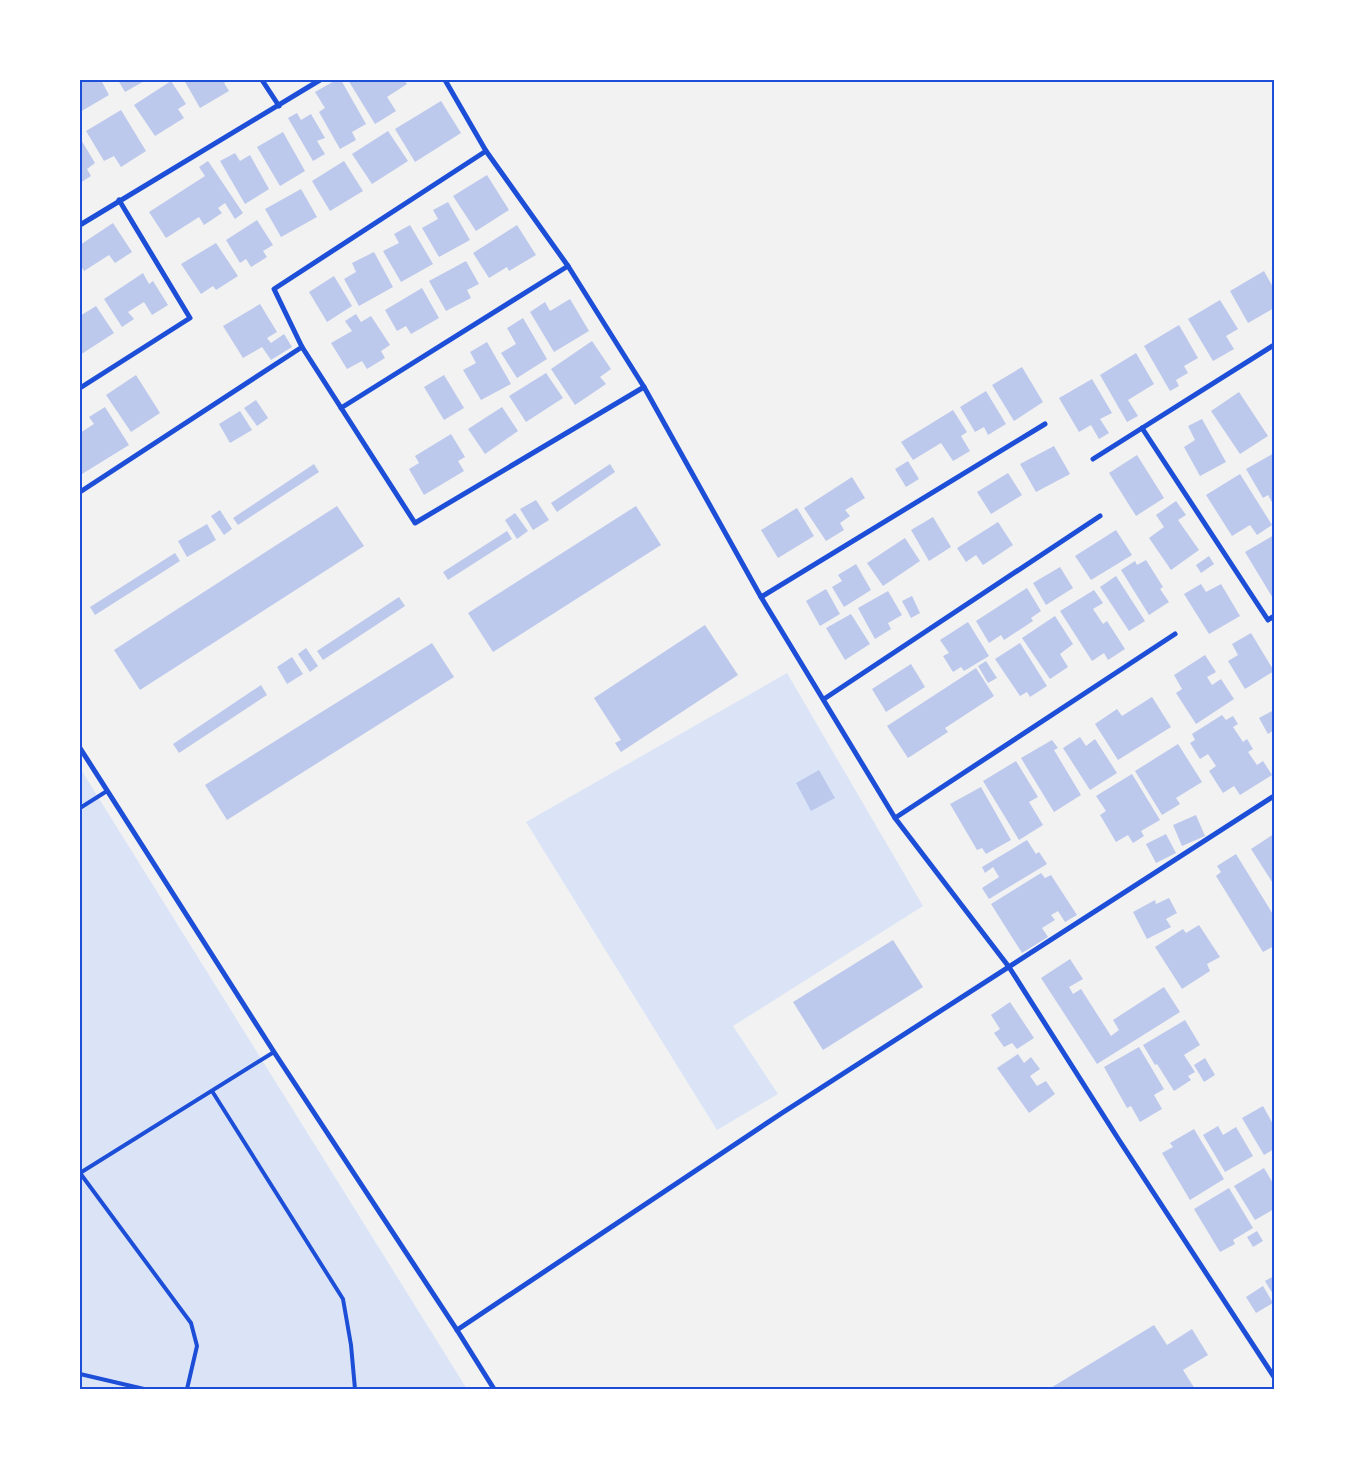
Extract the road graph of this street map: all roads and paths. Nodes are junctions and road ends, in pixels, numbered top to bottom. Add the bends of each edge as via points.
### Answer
1 (262, 80) edge
2 (320, 80) edge
3 (445, 80) edge
4 (278, 106) junction
5 (486, 151) junction
6 (119, 200) junction
7 (80, 225) edge
8 (568, 266) junction
9 (1274, 345) edge
10 (302, 347) junction
11 (644, 387) junction
12 (80, 388) edge
13 (341, 408) junction
14 (1045, 424) dead end
15 (1142, 428) junction
16 (1093, 459) dead end
17 (80, 492) edge
18 (1100, 516) dead end
19 (761, 598) junction
20 (1274, 616) edge
21 (1175, 634) dead end
22 (824, 699) junction
23 (80, 748) edge
24 (107, 791) junction
25 (1274, 796) edge
26 (80, 808) edge
27 (895, 818) junction
28 (1009, 967) junction
29 (274, 1052) junction
30 (212, 1091) junction
31 (80, 1173) edge
32 (457, 1330) junction
33 (80, 1374) edge
34 (1274, 1376) edge
35 (144, 1389) edge
36 (187, 1389) edge
37 (355, 1389) edge
38 (494, 1389) edge

1 - 4 street
2 - 4 street
3 - 5 street
4 - 6 street
5 - 8 street
5 - 10 street via 274,289
6 - 7 street
6 - 12 street via 190,318
8 - 11 street
8 - 13 street
9 - 15 street
10 - 13 street
10 - 17 street
11 - 13 street via 415,523
11 - 19 street
14 - 19 street
15 - 16 street
15 - 20 street via 1268,620
18 - 22 street
19 - 22 street
21 - 27 street
22 - 27 street
23 - 24 street
24 - 26 lane
24 - 29 street
25 - 28 street
27 - 28 street
28 - 32 street
28 - 34 street
29 - 30 lane
29 - 32 street
30 - 31 lane
30 - 37 lane via 343,1299
31 - 36 lane via 191,1323 197,1346
32 - 38 street
33 - 35 lane

